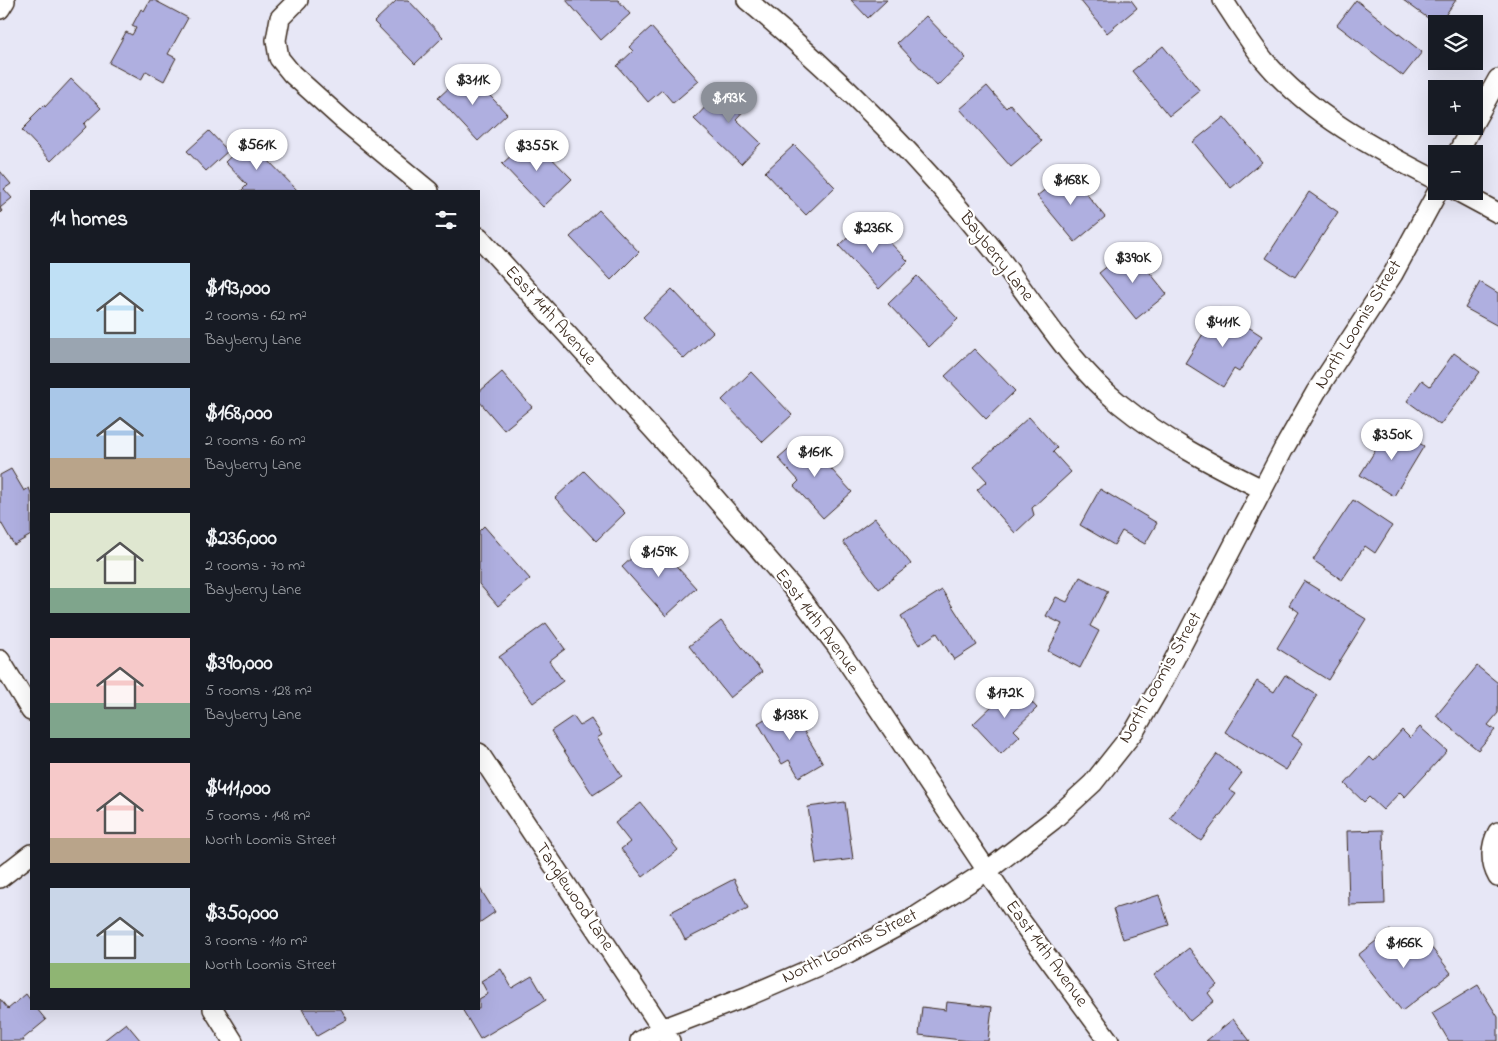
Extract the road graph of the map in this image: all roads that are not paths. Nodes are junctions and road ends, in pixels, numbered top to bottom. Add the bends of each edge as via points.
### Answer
1 (298, 0) edge
2 (747, 0) edge
3 (1223, 0) edge
4 (5, 1) edge
5 (0, 9) edge
6 (1498, 78) edge
7 (1483, 106) edge
8 (1428, 176) edge
9 (416, 187) edge
10 (1433, 200) edge
11 (1474, 200) edge
12 (1498, 213) edge
13 (480, 238) edge
14 (1262, 489) junction
15 (0, 660) edge
16 (30, 709) edge
17 (480, 756) edge
18 (1498, 832) edge
19 (30, 855) edge
20 (988, 871) junction
21 (1498, 877) edge
22 (0, 878) edge
23 (214, 1010) edge
24 (666, 1035) edge
25 (233, 1041) edge
26 (640, 1041) edge
27 (1109, 1041) edge

1 - 9 street via 280,18 276,40 279,58 292,74
2 - 14 street, Bayberry Lane via 820,64 903,145 990,247 1065,346 1119,403 1147,425
3 - 8 street via 1264,60 1290,86 1352,134
4 - 5 street
6 - 7 street
10 - 14 street, North Loomis Street via 1393,274 1316,392
11 - 12 street
13 - 20 street, East 14th Avenue via 792,587 836,645
14 - 20 street, North Loomis Street via 1135,730 1093,783 1053,820
15 - 16 street
17 - 24 street, Tanglewood Lane
18 - 21 street via 1493,840 1492,857
19 - 22 street
20 - 24 street, North Loomis Street via 915,917 848,953
20 - 27 street, East 14th Avenue
23 - 25 street
24 - 26 street, North Loomis Street

